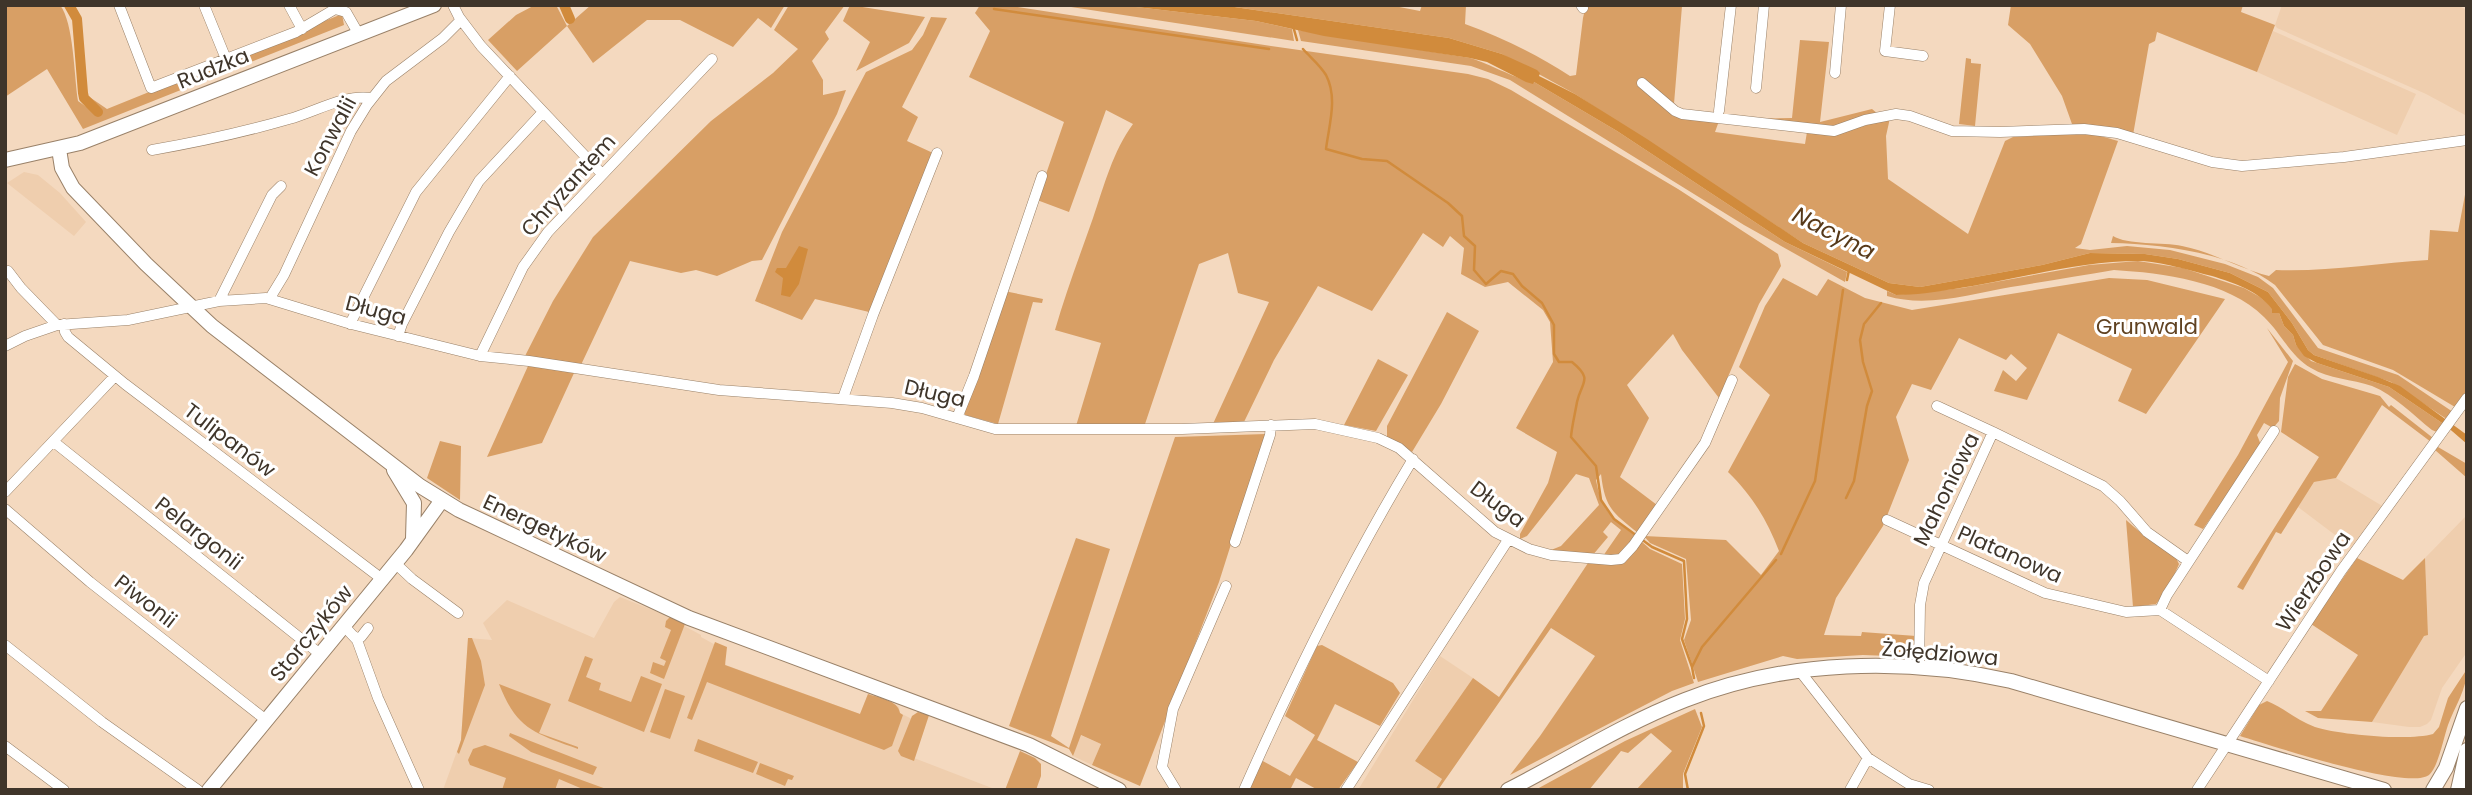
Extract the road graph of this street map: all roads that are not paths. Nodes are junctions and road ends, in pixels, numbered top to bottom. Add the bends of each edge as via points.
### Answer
1 (119, 5) edge
2 (204, 5) edge
3 (289, 5) edge
4 (434, 5) edge
5 (453, 5) edge
6 (1731, 5) edge
7 (1764, 5) edge
8 (1841, 5) edge
9 (1891, 5) edge
10 (461, 20) junction
11 (302, 29) junction
12 (358, 33) junction
13 (1923, 56) dead end
14 (226, 59) junction
15 (712, 59) dead end
16 (1835, 73) dead end
17 (510, 76) junction
18 (1642, 83) dead end
19 (1756, 88) dead end
20 (372, 98) junction
21 (1719, 111) dead end
22 (543, 112) junction
23 (2467, 140) edge
24 (59, 149) junction
25 (152, 150) dead end
26 (937, 153) dead end
27 (5, 160) edge
28 (601, 174) junction
29 (1042, 176) dead end
30 (281, 186) dead end
31 (8, 271) dead end
32 (270, 298) junction
33 (219, 301) junction
34 (191, 307) junction
35 (60, 324) junction
36 (349, 324) junction
37 (398, 336) junction
38 (5, 346) edge
39 (480, 356) junction
40 (115, 376) junction
41 (1732, 380) dead end
42 (843, 398) junction
43 (2467, 398) edge
44 (1937, 406) dead end
45 (957, 418) junction
46 (1271, 425) junction
47 (2274, 431) dead end
48 (1993, 432) junction
49 (54, 442) junction
50 (1413, 459) junction
51 (390, 462) junction
52 (5, 492) edge
53 (442, 500) junction
54 (5, 509) edge
55 (1887, 520) dead end
56 (413, 539) junction
57 (1508, 540) junction
58 (1235, 542) dead end
59 (1940, 545) junction
60 (2189, 561) junction
61 (395, 563) junction
62 (382, 579) junction
63 (1226, 586) dead end
64 (2160, 610) junction
65 (458, 613) dead end
66 (344, 626) junction
67 (368, 628) dead end
68 (356, 638) junction
69 (5, 645) edge
70 (320, 654) junction
71 (1919, 668) junction
72 (1799, 670) junction
73 (2269, 681) junction
74 (2467, 708) edge
75 (266, 720) junction
76 (2226, 744) junction
77 (5, 746) edge
78 (2467, 750) edge
79 (1868, 758) junction
80 (64, 790) edge
81 (198, 790) edge
82 (209, 790) edge
83 (419, 790) edge
84 (1119, 790) edge
85 (1176, 790) edge
86 (1244, 790) edge
87 (1346, 790) edge
88 (1508, 790) edge
89 (1850, 790) edge
90 (1929, 790) edge
91 (2197, 790) edge
92 (2378, 790) edge
93 (2384, 790) edge
94 (2433, 790) edge
95 (2448, 790) edge
96 (2458, 790) edge

1 - 14 street via 150,88
2 - 14 street
3 - 11 street
4 - 12 street, Rudzka
5 - 10 street
6 - 21 street
7 - 19 street
8 - 16 street
9 - 13 street via 1885,51
10 - 17 street
10 - 20 street, Konwalii via 386,81
11 - 12 street via 338,8
11 - 14 street
12 - 24 street, Rudzka
15 - 28 street, Chryzantem
17 - 22 street
17 - 36 street via 416,192
18 - 23 street via 1682,114 1834,131 1896,114 1952,131 2084,129 2117,133 2233,166
20 - 25 street via 358,97 240,132
20 - 32 street, Konwalii via 351,131
22 - 28 street
22 - 37 street via 479,181
24 - 27 street, Rudzka
24 - 34 street, Energetyków via 72,188
26 - 42 street
28 - 39 street, Chryzantem via 523,267
29 - 45 street
30 - 33 street via 272,195
31 - 35 street, Tulipanów
32 - 33 street, Długa
32 - 36 street, Długa
33 - 34 street, Długa
34 - 35 street, Długa via 128,320
34 - 51 street, Energetyków
35 - 38 street, Długa
35 - 40 street, Tulipanów
36 - 37 street, Długa
37 - 39 street, Długa
39 - 42 street, Długa via 719,390
40 - 49 street
40 - 62 street, Tulipanów
41 - 57 street, Długa via 1705,443 1624,556 1603,560 1551,555
42 - 45 street, Długa via 892,402
43 - 73 street, Wierzbowa via 2347,563
44 - 48 street
45 - 46 street, Długa via 995,429
46 - 50 street, Długa via 1315,424 1354,431 1386,441
46 - 58 street
47 - 60 street
48 - 59 street, Mahoniowa
48 - 60 street, Mahoniowa via 2103,486 2147,532
49 - 52 street
49 - 70 street, Pelargonii
50 - 57 street, Długa
50 - 86 street via 1318,635
51 - 53 street, Energetyków
51 - 56 street via 414,503
53 - 56 street, Storczyków
53 - 84 street, Energetyków via 687,617 1021,742
54 - 75 street, Piwonii
55 - 59 street, Platanowa
56 - 61 street, Storczyków
57 - 87 street
59 - 64 street, Platanowa via 2056,597 2126,612
59 - 71 street, Mahoniowa via 1923,586
60 - 64 street
61 - 62 street, Storczyków
61 - 65 street
62 - 66 street, Storczyków
63 - 85 street via 1172,714 1162,767
64 - 73 street
66 - 68 street
66 - 70 street, Storczyków
67 - 68 street
68 - 83 street
69 - 81 street via 102,723
70 - 75 street, Storczyków
71 - 72 street, Żołędziowa
71 - 76 street, Żołędziowa via 2034,686
72 - 79 street
72 - 88 street, Żołędziowa via 1734,684 1678,703
73 - 76 street, Wierzbowa
74 - 94 street
75 - 82 street, Storczyków
76 - 91 street, Wierzbowa
76 - 92 street, Żołędziowa
77 - 80 street
78 - 96 street
79 - 89 street
79 - 90 street via 1909,784
92 - 93 street, Żołędziowa
94 - 95 street

